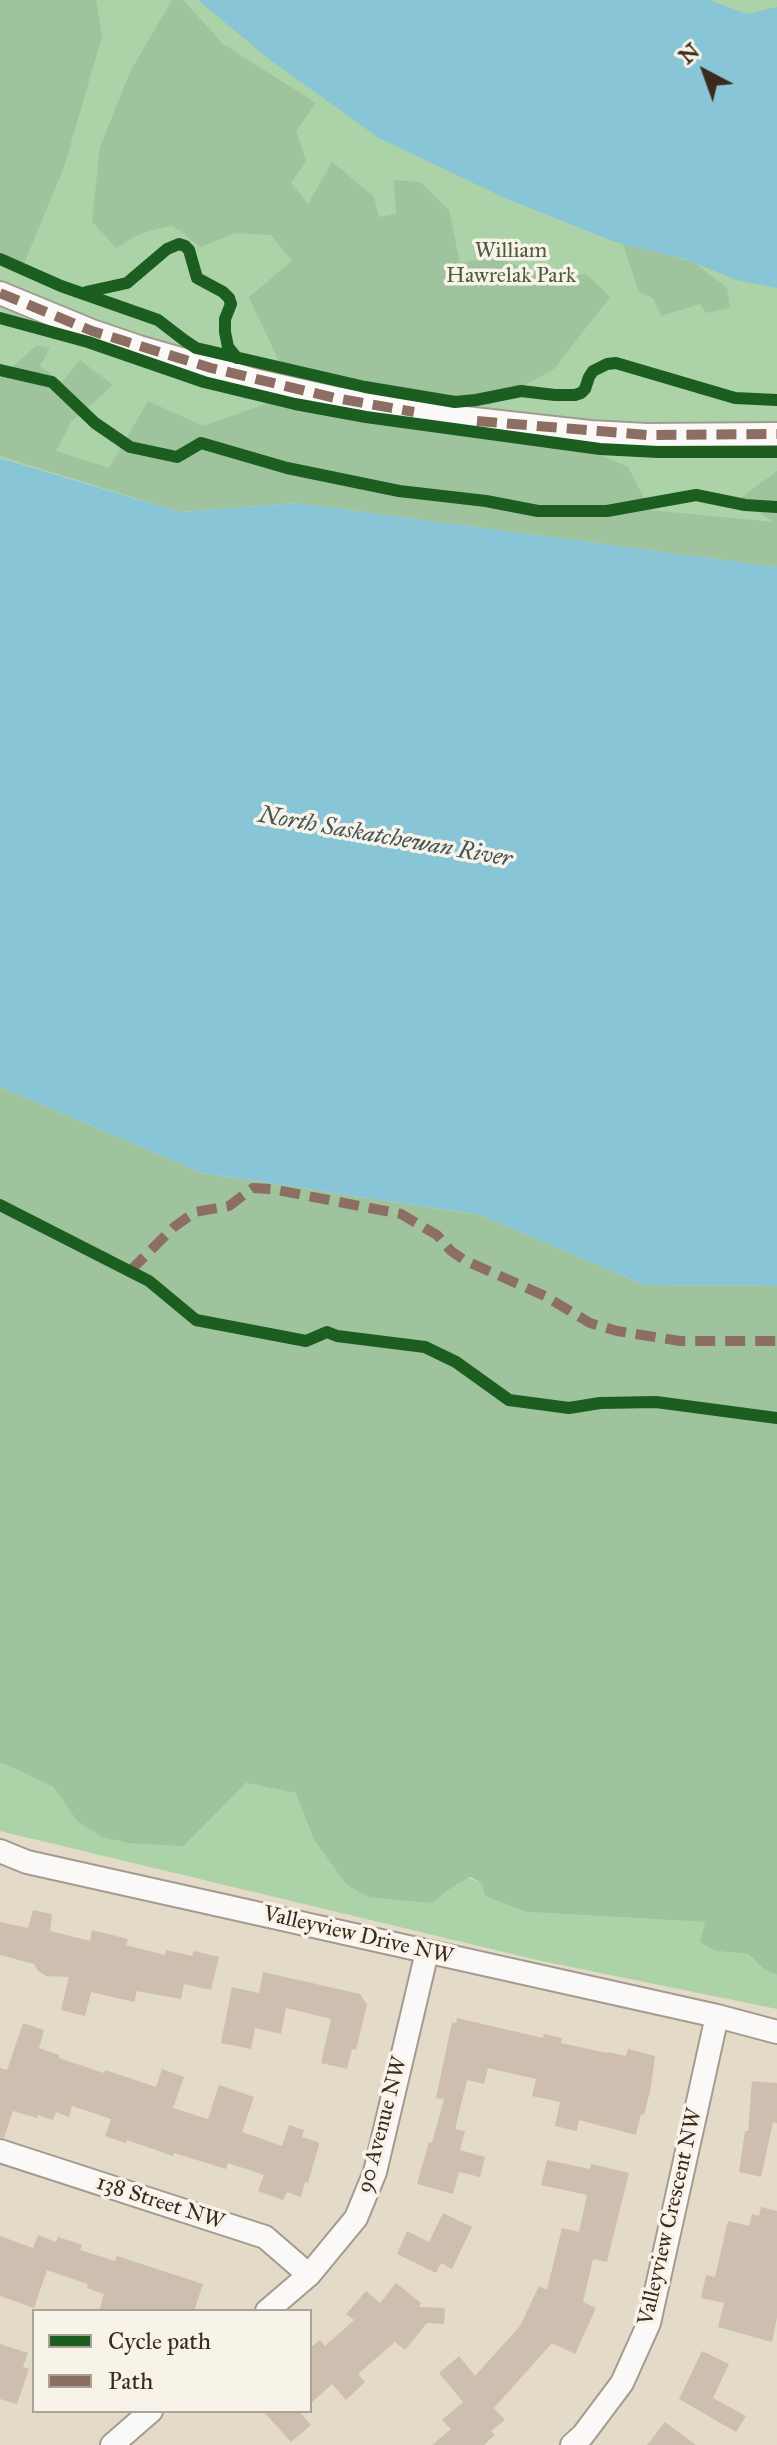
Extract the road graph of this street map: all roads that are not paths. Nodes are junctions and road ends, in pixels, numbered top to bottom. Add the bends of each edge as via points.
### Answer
1 (0, 293) edge
2 (777, 434) edge
3 (0, 1851) edge
4 (427, 1952) junction
5 (717, 2016) junction
6 (777, 2032) edge
7 (0, 2151) edge
8 (309, 2275) junction
9 (269, 2309) edge
10 (149, 2413) edge
11 (112, 2445) edge
12 (572, 2445) edge

1 - 2 street via 139,347 335,398 590,432
3 - 4 street, Valleyview Drive NW via 27,1862
4 - 5 street, Valleyview Drive NW
4 - 8 street, 90 Avenue NW via 375,2172 356,2218
5 - 6 street, Valleyview Drive NW
5 - 12 street, Valleyview Crescent NW via 649,2323 622,2383
7 - 8 street, 138 Street NW via 265,2237
8 - 9 street, 90 Avenue NW
10 - 11 street

